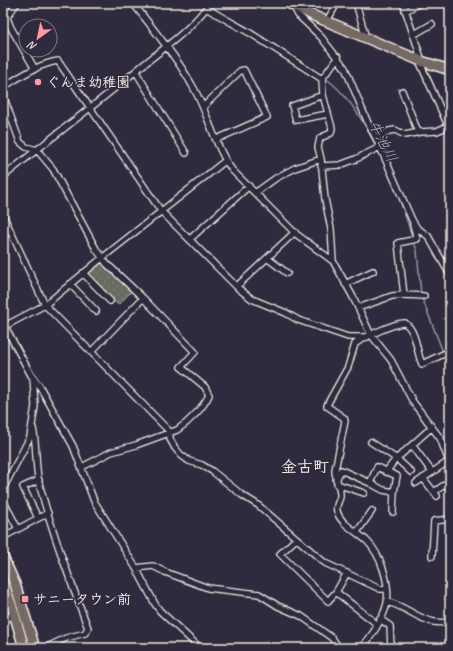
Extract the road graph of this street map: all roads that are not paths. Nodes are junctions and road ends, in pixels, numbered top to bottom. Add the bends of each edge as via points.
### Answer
1 (17, 3) edge
2 (133, 3) edge
3 (337, 3) edge
4 (356, 3) edge
5 (403, 3) edge
6 (420, 3) edge
7 (291, 5) edge
8 (208, 6) edge
9 (405, 11) junction
10 (5, 20) edge
11 (327, 21) junction
12 (432, 24) dead end
13 (413, 35) junction
14 (366, 38) junction
15 (166, 47) junction
16 (338, 57) junction
17 (421, 61) junction
18 (35, 69) junction
19 (450, 70) edge
20 (136, 72) junction
21 (323, 77) junction
22 (3, 86) edge
23 (402, 91) dead end
24 (3, 95) edge
25 (323, 96) junction
26 (203, 107) junction
27 (91, 109) junction
28 (328, 114) junction
29 (449, 128) edge
30 (418, 132) junction
31 (376, 138) junction
32 (217, 139) junction
33 (380, 147) junction
34 (37, 150) junction
35 (186, 153) dead end
36 (321, 159) junction
37 (225, 161) junction
38 (321, 166) junction
39 (3, 178) edge
40 (249, 186) junction
41 (255, 193) junction
42 (161, 211) junction
43 (3, 215) edge
44 (412, 220) junction
45 (295, 232) junction
46 (190, 239) junction
47 (102, 258) junction
48 (267, 258) junction
49 (333, 261) junction
50 (374, 271) dead end
51 (83, 273) junction
52 (287, 273) dead end
53 (450, 275) edge
54 (70, 284) junction
55 (345, 284) junction
56 (237, 286) junction
57 (404, 295) junction
58 (424, 296) dead end
59 (143, 298) junction
60 (110, 301) dead end
61 (45, 305) junction
62 (358, 308) junction
63 (96, 312) dead end
64 (3, 326) edge
65 (369, 336) junction
66 (91, 352) junction
67 (450, 355) edge
68 (33, 378) junction
69 (432, 427) junction
70 (33, 428) junction
71 (170, 432) junction
72 (371, 442) dead end
73 (412, 445) junction
74 (397, 459) junction
75 (449, 463) edge
76 (82, 467) junction
77 (386, 472) junction
78 (411, 472) dead end
79 (432, 472) junction
80 (423, 478) junction
81 (39, 480) junction
82 (450, 481) edge
83 (337, 482) junction
84 (370, 483) junction
85 (416, 483) dead end
86 (3, 489) edge
87 (394, 492) junction
88 (364, 493) dead end
89 (3, 500) edge
90 (372, 511) dead end
91 (393, 512) dead end
92 (48, 513) junction
93 (38, 518) junction
94 (450, 519) edge
95 (18, 528) junction
96 (357, 532) junction
97 (3, 537) edge
98 (296, 539) junction
99 (432, 556) dead end
100 (3, 557) edge
101 (136, 568) junction
102 (347, 574) junction
103 (4, 585) edge
104 (386, 589) junction
105 (336, 592) junction
106 (387, 602) junction
107 (14, 613) junction
108 (380, 619) junction
109 (450, 622) edge
110 (3, 624) edge
111 (377, 625) junction
112 (24, 648) edge
113 (35, 648) edge
114 (45, 648) edge
115 (200, 648) edge
116 (339, 648) edge
117 (361, 648) edge
118 (391, 648) edge

1 - 10 street
2 - 15 street
3 - 11 street
4 - 14 street
5 - 9 street
6 - 9 street
7 - 11 main road
7 - 16 street
8 - 15 street
8 - 21 street
9 - 13 street
10 - 18 street
11 - 14 main road
12 - 13 street
13 - 17 street
14 - 17 main road
15 - 20 street
15 - 26 street via 192,84
16 - 21 street
16 - 31 street
17 - 19 main road
17 - 29 street
18 - 22 street
18 - 27 street via 58,60
20 - 27 street
20 - 35 street
21 - 25 street
23 - 30 street
24 - 34 street via 20,142
25 - 28 street
25 - 28 street via 292,106 296,120
26 - 32 street
26 - 32 street via 244,70 266,117
27 - 34 street
27 - 42 street
28 - 36 street via 332,128 331,133 320,138 318,142
29 - 30 street
30 - 31 street via 405,135 392,130
31 - 33 street
32 - 37 street
33 - 38 street via 340,165
33 - 44 street
34 - 39 street
34 - 47 street via 53,169
36 - 38 street
36 - 41 street via 295,168
37 - 40 street
37 - 42 street
38 - 49 street via 331,229
40 - 41 street
40 - 46 street
41 - 45 street
42 - 46 street
42 - 47 street
43 - 61 street
44 - 53 street via 433,242
44 - 57 street via 417,239 398,242
45 - 48 street
45 - 49 street
46 - 56 street
47 - 51 street
47 - 59 street
48 - 52 street
48 - 56 street
49 - 55 street
50 - 55 street
51 - 54 street
51 - 60 street
54 - 61 street
54 - 63 street
55 - 62 street
56 - 65 street via 252,299 298,320 348,337
57 - 58 street
57 - 62 street via 392,296
59 - 66 street
59 - 71 street via 195,352 181,367 205,387 209,395 190,420
61 - 64 street
61 - 66 street
62 - 65 street
64 - 68 street
65 - 67 street via 402,322 409,327 416,341 422,364 448,352
65 - 69 street via 391,360 413,402
65 - 83 street via 353,347 348,367 327,406 345,421 335,470
66 - 71 street
68 - 70 street
68 - 76 street via 73,446
69 - 73 street
69 - 75 street via 440,438
70 - 81 street
70 - 86 street
71 - 76 street via 111,452
71 - 98 street via 170,439 181,455 212,471 267,512
72 - 74 street
73 - 74 street
73 - 79 street
74 - 77 street
74 - 78 street
75 - 79 street
76 - 101 street via 94,501
77 - 84 street via 377,467
77 - 87 street via 397,476
79 - 80 street
80 - 82 street via 435,494
80 - 85 street
81 - 92 street
81 - 93 street via 23,487
83 - 84 street via 341,470
83 - 88 street
83 - 96 street via 340,496 337,512 340,518
84 - 87 street
87 - 91 street
89 - 95 street
90 - 96 street
92 - 93 street
92 - 114 street via 88,628 84,633
93 - 95 street
94 - 99 street via 434,521
95 - 97 street
96 - 104 street via 374,549 383,567
98 - 102 street via 325,563
98 - 105 street via 280,554 328,601
100 - 113 main road via 15,584
101 - 115 street via 154,604
101 - 116 street via 153,566 208,588 259,594 301,616 332,638
102 - 104 street via 380,589
102 - 105 street
103 - 107 main road
104 - 106 street
105 - 111 street
106 - 108 street
106 - 109 street via 436,623
107 - 110 street
107 - 112 main road
108 - 111 street
108 - 118 street via 390,626
111 - 117 street

